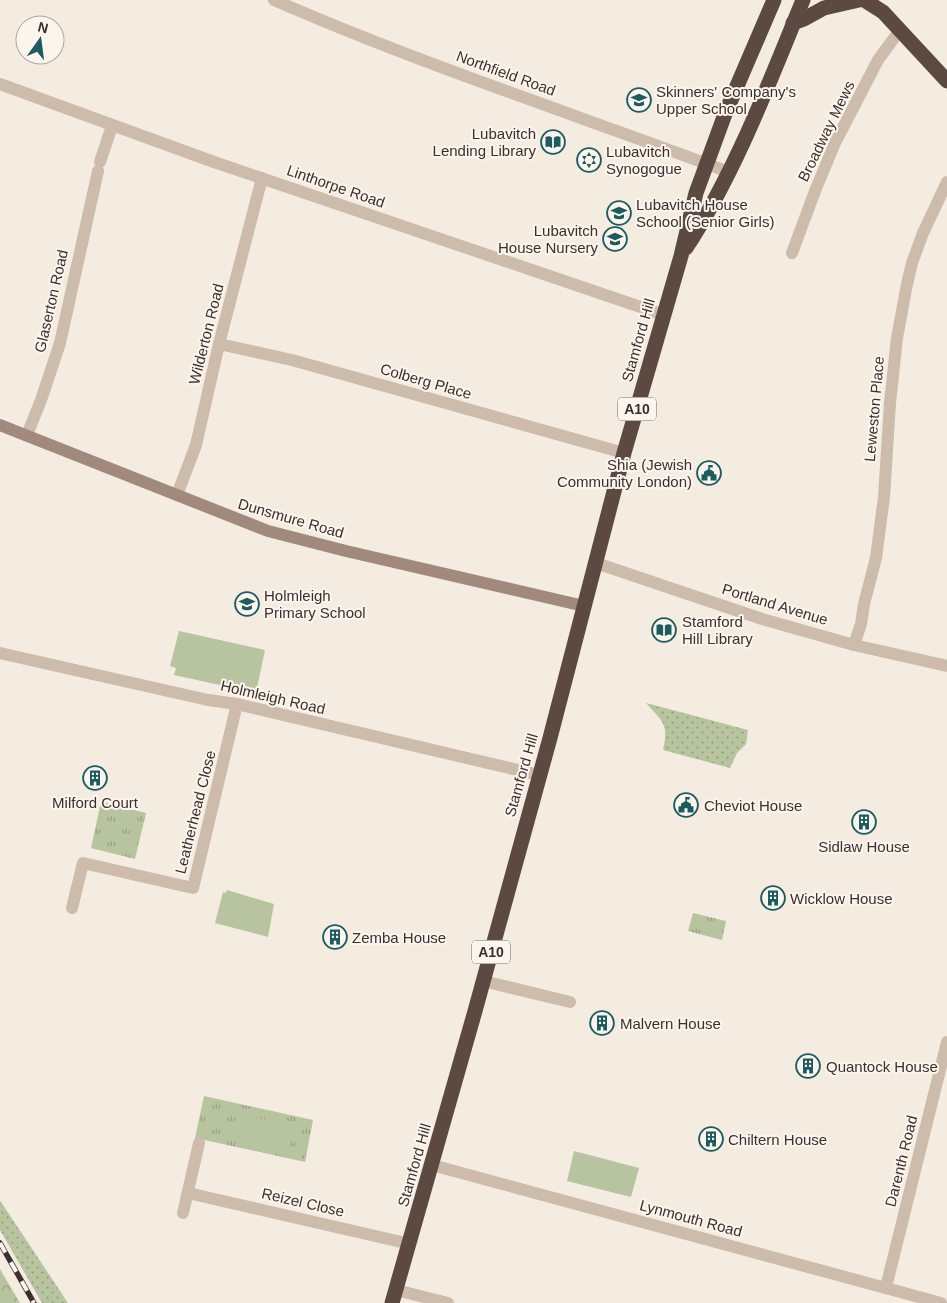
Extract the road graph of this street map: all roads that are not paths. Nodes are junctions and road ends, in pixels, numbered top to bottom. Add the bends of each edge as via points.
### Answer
1 (274, 0) edge
2 (774, 0) edge
3 (803, 0) edge
4 (859, 0) edge
5 (864, 0) edge
6 (878, 5) edge
7 (793, 23) junction
8 (900, 30) junction
9 (947, 81) edge
10 (0, 84) edge
11 (735, 91) junction
12 (760, 102) junction
13 (112, 126) junction
14 (706, 163) junction
15 (729, 172) junction
16 (262, 178) junction
17 (947, 182) edge
18 (792, 253) dead end
19 (681, 256) junction
20 (664, 315) junction
21 (219, 344) junction
22 (0, 424) edge
23 (27, 435) junction
24 (624, 453) junction
25 (177, 496) junction
26 (596, 563) junction
27 (584, 606) junction
28 (854, 645) junction
29 (0, 653) edge
30 (947, 666) edge
31 (237, 704) junction
32 (539, 775) junction
33 (72, 908) dead end
34 (483, 981) junction
35 (570, 1002) dead end
36 (947, 1042) edge
37 (199, 1143) dead end
38 (432, 1165) junction
39 (188, 1193) junction
40 (183, 1213) dead end
41 (410, 1244) junction
42 (886, 1287) junction
43 (394, 1296) edge
44 (448, 1303) edge
45 (942, 1303) edge

1 - 14 street, Northfield Road via 400,52
2 - 11 highway, Stamford Hill / A10
3 - 7 highway, Stamford Hill / A10
4 - 7 highway via 824,8
5 - 6 highway
6 - 8 highway
7 - 12 highway, Stamford Hill / A10
8 - 9 highway
8 - 18 street, Broadway Mews via 878,60 835,143
10 - 13 street, Linthorpe Road
11 - 12 highway
11 - 14 highway, Stamford Hill / A10
12 - 15 highway, Stamford Hill / A10
13 - 16 street, Linthorpe Road
13 - 23 street, Glaserton Road via 99,166 60,343
14 - 15 street, Northfield Road
14 - 19 highway, Stamford Hill / A10
15 - 19 highway, Stamford Hill / A10
16 - 20 street, Linthorpe Road
16 - 21 street, Wilderton Road
17 - 28 street, Leweston Place via 912,262 907,284 897,338 876,558
19 - 20 highway, Stamford Hill / A10
20 - 24 highway, Stamford Hill / A10
21 - 24 street, Colberg Place via 292,360
21 - 25 street, Wilderton Road via 196,445
22 - 23 street, Dunsmure Road
23 - 25 street, Dunsmure Road
24 - 26 highway, Stamford Hill / A10
25 - 27 street, Dunsmure Road via 268,531
26 - 27 highway, Stamford Hill / A10
26 - 28 street, Portland Avenue via 762,619
27 - 32 highway, Stamford Hill / A10
28 - 30 street, Portland Avenue
29 - 31 street, Holmleigh Road
31 - 32 street, Holmleigh Road
31 - 33 street, Leatherhead Close via 193,888 84,860
32 - 34 highway, Stamford Hill / A10
34 - 35 street
34 - 38 highway, Stamford Hill / A10
36 - 42 street, Darenth Road
37 - 39 street
38 - 41 highway, Stamford Hill / A10
38 - 42 street, Lynmouth Road
39 - 40 street
39 - 41 street, Reizel Close
41 - 43 highway, Stamford Hill / A10
42 - 45 street, Lynmouth Road
43 - 44 street

